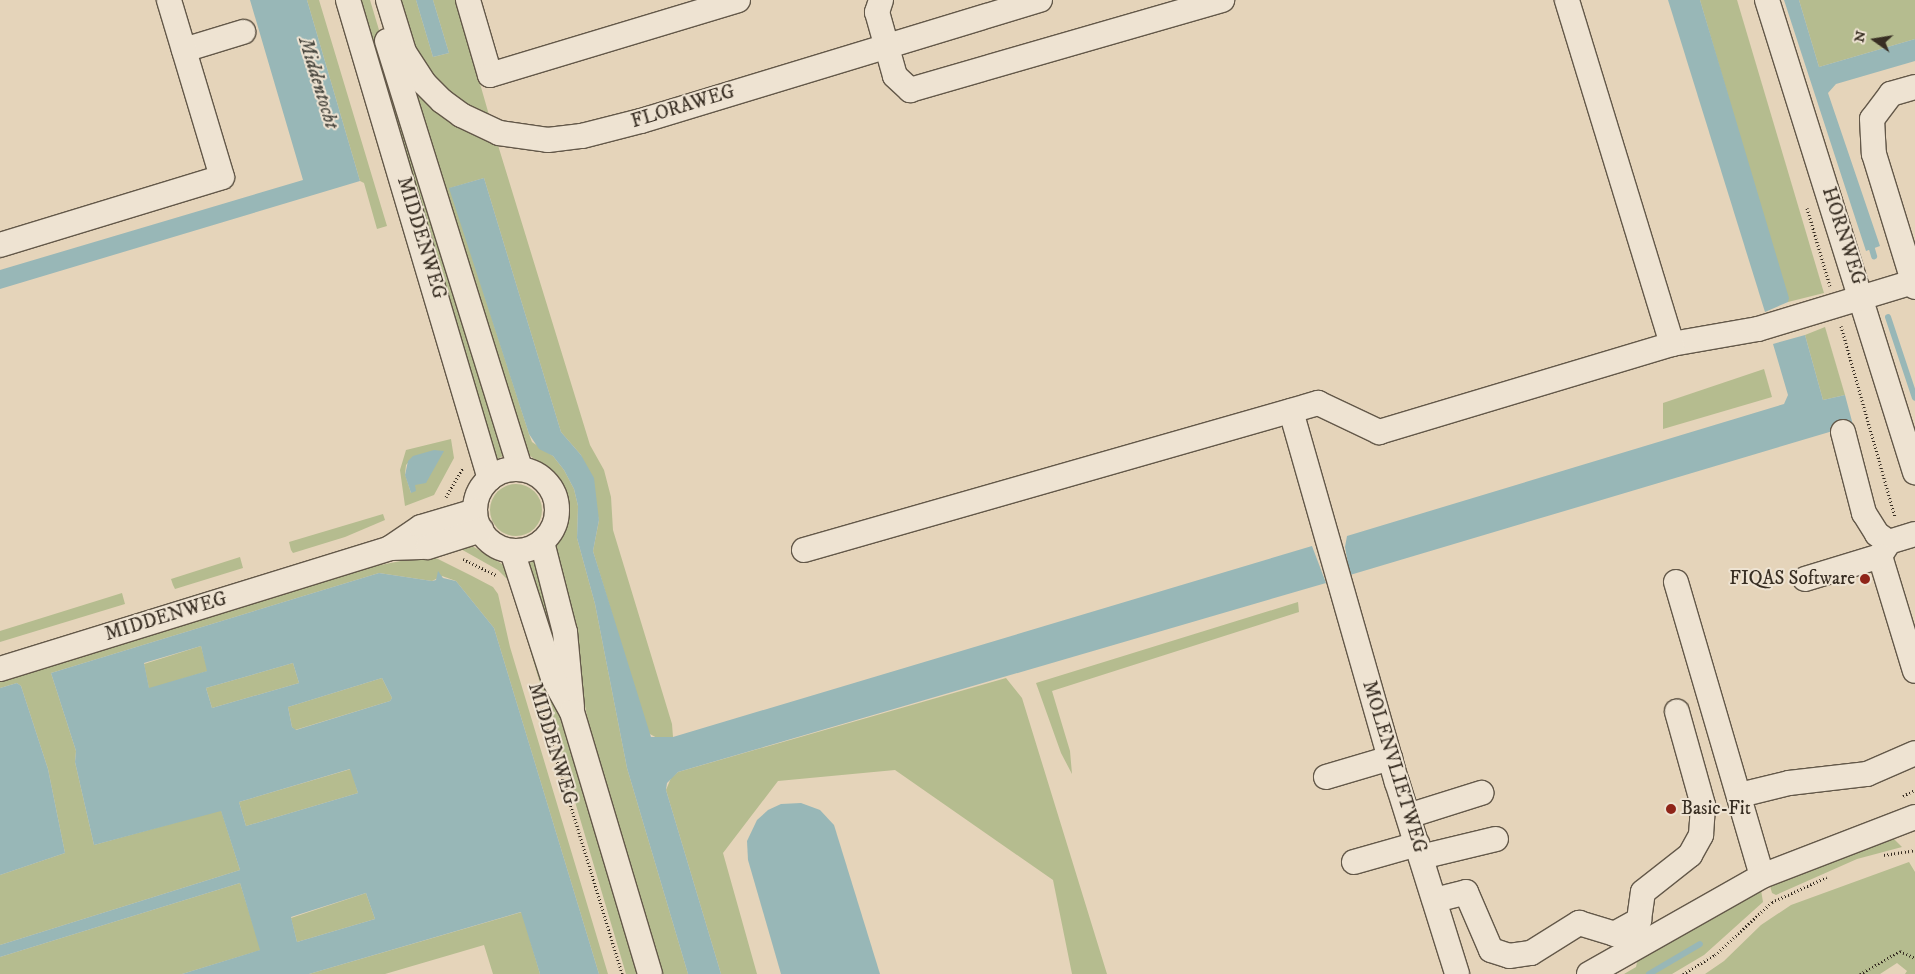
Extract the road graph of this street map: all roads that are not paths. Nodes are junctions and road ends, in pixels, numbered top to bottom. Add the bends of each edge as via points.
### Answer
1 (169, 0) edge
2 (348, 0) edge
3 (375, 0) edge
4 (388, 0) edge
5 (468, 0) edge
6 (738, 0) edge
7 (880, 0) edge
8 (885, 0) edge
9 (1040, 0) edge
10 (1222, 0) edge
11 (1567, 0) edge
12 (1767, 0) edge
13 (242, 32) dead end
14 (894, 44) junction
15 (184, 50) junction
16 (1915, 87) edge
17 (0, 245) edge
18 (1914, 284) edge
19 (1863, 297) junction
20 (1672, 344) junction
21 (1291, 411) junction
22 (1843, 432) dead end
23 (520, 469) junction
24 (1915, 472) edge
25 (490, 478) junction
26 (478, 521) junction
27 (1915, 534) edge
28 (542, 542) junction
29 (390, 548) junction
30 (1884, 549) junction
31 (804, 550) dead end
32 (512, 551) junction
33 (1805, 579) dead end
34 (1676, 582) dead end
35 (0, 669) edge
36 (1915, 671) edge
37 (572, 712) junction
38 (1677, 712) dead end
39 (1915, 753) edge
40 (1390, 758) junction
41 (1326, 777) dead end
42 (1481, 793) dead end
43 (1740, 795) junction
44 (1408, 816) junction
45 (1915, 817) edge
46 (1496, 839) dead end
47 (1419, 850) junction
48 (1354, 862) dead end
49 (1762, 876) junction
50 (1435, 900) junction
51 (1614, 934) junction
52 (1628, 952) junction
53 (650, 974) edge
54 (1457, 974) edge
55 (1589, 974) edge

1 - 15 street
2 - 25 street, MIDDENWEG
3 - 23 street, MIDDENWEG
4 - 14 street, FLORAWEG via 404,52 424,83 442,101 482,126 532,139 590,134
5 - 6 street via 490,75
7 - 14 street via 877,12
8 - 14 street via 891,7
9 - 14 street, FLORAWEG
10 - 14 street via 910,90 896,76
11 - 20 street
12 - 19 street, HORNWEG
13 - 15 street
15 - 17 street via 222,177
16 - 18 street via 1891,94 1872,119 1874,154
18 - 19 street
19 - 20 street via 1758,329
19 - 24 street, HORNWEG
20 - 21 street via 1379,432 1318,403
21 - 31 street
21 - 40 street, MOLENVLIETWEG
22 - 30 street via 1864,513
23 - 25 street via 504,471
23 - 28 street via 540,476 555,498 554,524
25 - 26 street via 479,493
26 - 29 street, MIDDENWEG via 421,527
26 - 29 street, MIDDENWEG via 450,540 428,547
26 - 32 street via 494,544
27 - 30 street
28 - 32 street via 528,549
28 - 37 street, MIDDENWEG via 565,632
29 - 35 street, MIDDENWEG
30 - 33 street
30 - 36 street
32 - 37 street, MIDDENWEG via 553,678
34 - 43 street
37 - 53 street, MIDDENWEG
38 - 51 street via 1704,805 1701,835 1690,855 1643,892 1639,920
39 - 43 street via 1867,774 1789,783
40 - 41 street
40 - 44 street, MOLENVLIETWEG
42 - 44 street
43 - 49 street
44 - 47 street, MOLENVLIETWEG
45 - 49 street
46 - 47 street
47 - 48 street
47 - 50 street, MOLENVLIETWEG
49 - 52 street
50 - 51 street via 1466,892 1491,950 1509,956 1531,953 1578,923
50 - 54 street, MOLENVLIETWEG
51 - 52 street
52 - 55 street

